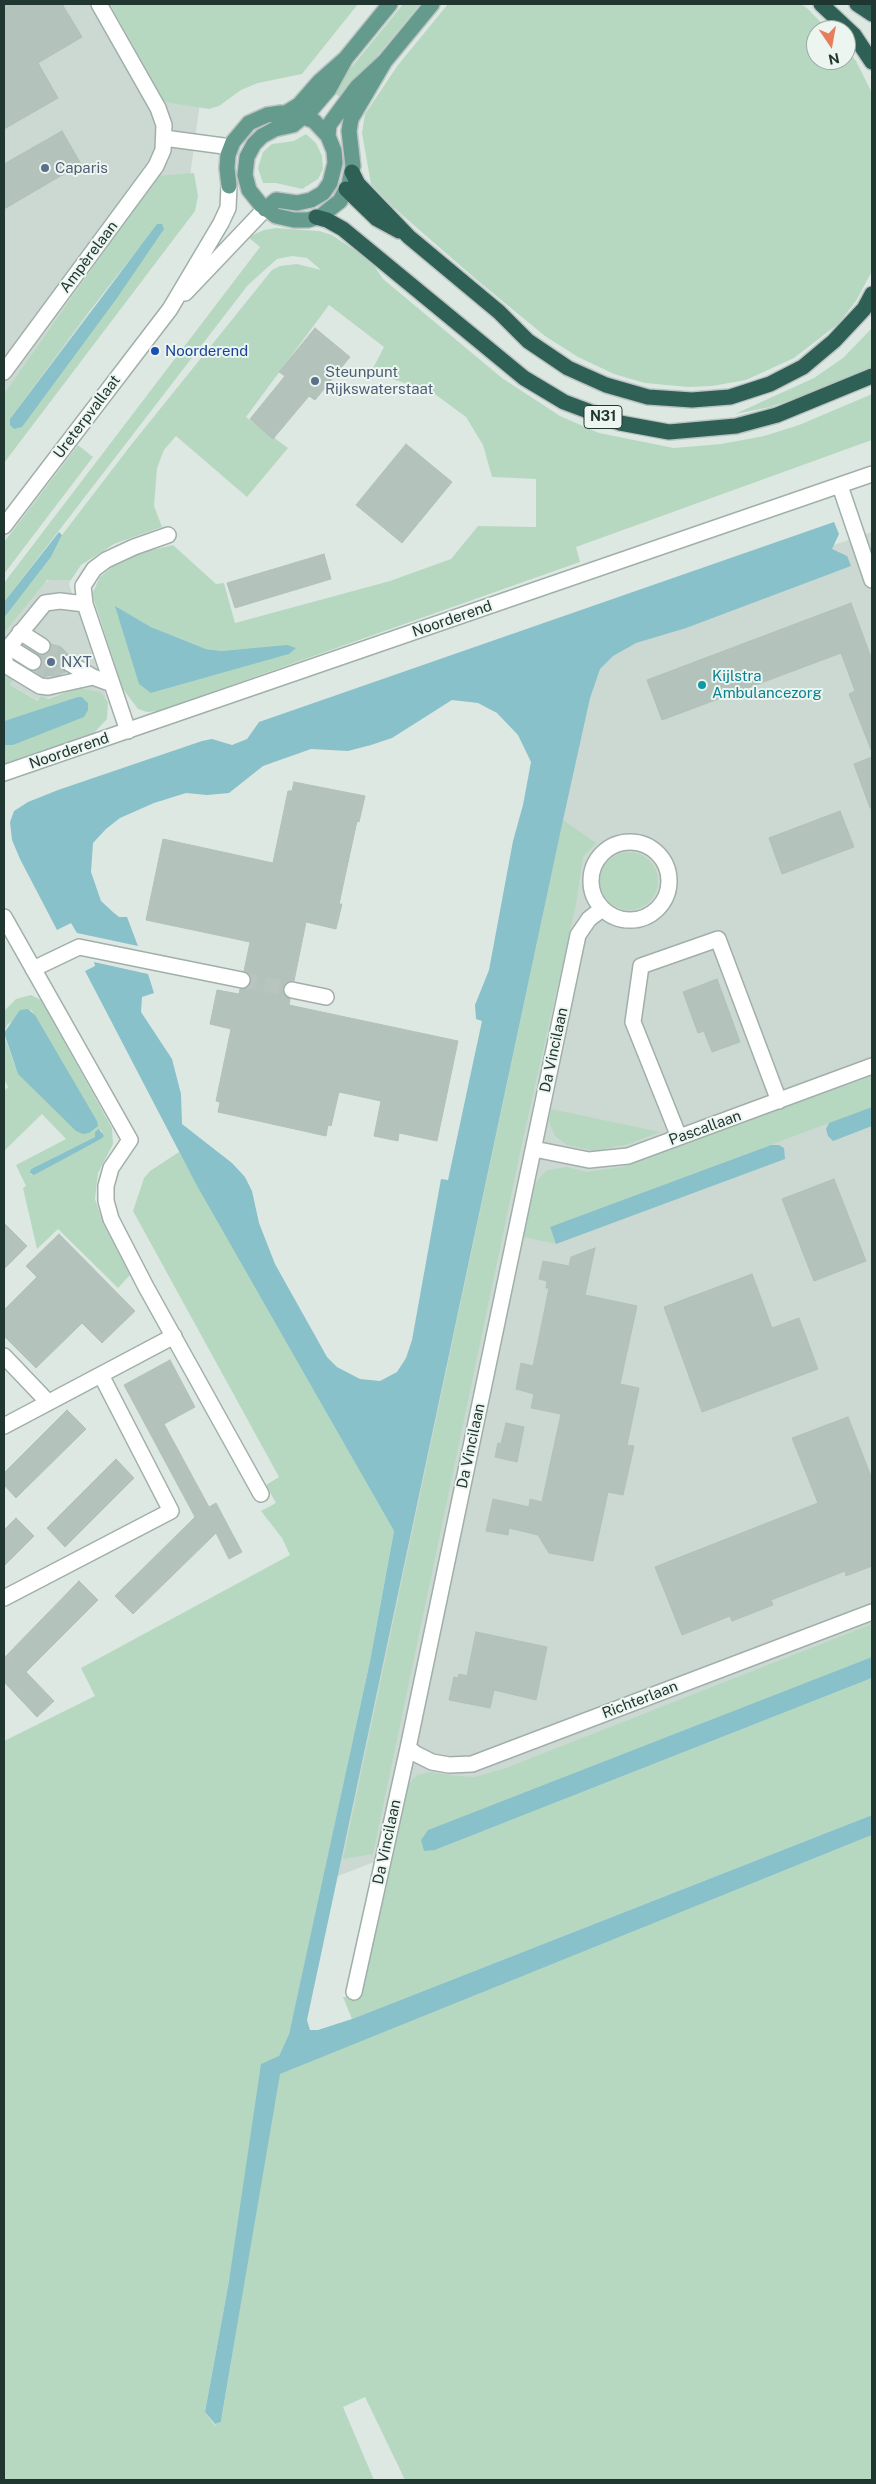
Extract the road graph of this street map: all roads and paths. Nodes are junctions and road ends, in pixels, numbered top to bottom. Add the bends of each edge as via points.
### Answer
1 (99, 4) edge
2 (390, 4) edge
3 (432, 4) edge
4 (821, 4) edge
5 (857, 4) edge
6 (872, 14) edge
7 (346, 58) junction
8 (385, 61) junction
9 (872, 62) edge
10 (286, 113) junction
11 (304, 116) junction
12 (328, 136) junction
13 (164, 138) junction
14 (231, 147) junction
15 (245, 164) junction
16 (334, 171) junction
17 (352, 172) junction
18 (229, 186) joint
19 (346, 189) junction
20 (265, 209) junction
21 (316, 217) junction
22 (409, 237) junction
23 (872, 294) edge
24 (170, 309) junction
25 (4, 372) edge
26 (872, 376) edge
27 (872, 474) edge
28 (840, 486) junction
29 (4, 526) edge
30 (168, 535) dead end
31 (872, 580) edge
32 (85, 604) junction
33 (20, 632) junction
34 (42, 646) tunnel mouth
35 (9, 647) junction
36 (33, 662) tunnel mouth
37 (69, 663) tunnel mouth
38 (93, 677) junction
39 (112, 684) junction
40 (128, 731) junction
41 (4, 773) edge
42 (602, 909) junction
43 (4, 917) edge
44 (33, 969) junction
45 (242, 980) tunnel mouth
46 (292, 990) tunnel mouth
47 (326, 997) dead end
48 (872, 1066) edge
49 (778, 1101) junction
50 (679, 1137) junction
51 (534, 1148) junction
52 (174, 1336) junction
53 (4, 1356) edge
54 (101, 1375) junction
55 (48, 1402) junction
56 (4, 1426) edge
57 (262, 1494) dead end
58 (4, 1598) edge
59 (872, 1612) edge
60 (408, 1748) junction
61 (354, 1992) dead end

1 - 13 street, Ampèrelaan via 158,108 164,125
2 - 7 main road
3 - 8 main road
4 - 9 highway via 854,35
5 - 6 highway
7 - 10 main road via 299,105
7 - 11 main road via 329,88
8 - 12 main road via 357,87 336,114 329,125
8 - 17 main road via 354,111 350,135
10 - 11 main road
10 - 14 main road via 254,121 239,134
11 - 12 main road via 314,121
11 - 15 main road via 293,125 262,136 250,150
12 - 16 main road via 334,151
13 - 14 street
13 - 25 street, Ampèrelaan via 156,166
14 - 15 main road
14 - 18 main road via 226,168
15 - 20 main road via 249,190
16 - 19 main road
16 - 20 main road via 320,196 297,203 276,200
17 - 19 main road
17 - 22 highway, N31 via 358,184
18 - 24 street, Ureterpvallaat via 228,208 221,223
19 - 21 main road via 336,206
19 - 22 highway, N31 via 377,219
20 - 21 main road via 276,216 294,220
20 - 24 street, Ureterpvallaat
21 - 26 highway, N31 via 343,229 524,378 564,402 620,423 669,432 736,426 777,416
22 - 23 highway, N31 via 499,312 528,341 568,368 606,385 648,397 692,400 730,397 770,384 803,367 834,341 864,309
24 - 29 street, Ureterpvallaat
27 - 28 street, Noorderend
28 - 31 street
28 - 40 street, Noorderend
30 - 32 street via 134,546 94,569 83,586
32 - 33 street via 45,603
32 - 39 street
33 - 34 street
33 - 35 street
35 - 36 street
35 - 38 street via 4,653 7,666 40,686
37 - 38 street
38 - 39 street
39 - 40 street
40 - 41 street, Noorderend
42 - 42 street via 613,917 640,919 662,904 668,878 665,865 657,854 633,842 620,844 602,854 592,871 591,885 594,898
42 - 51 street, Da Vincilaan via 589,918 578,934
43 - 44 street
44 - 45 street via 79,948
44 - 52 street via 130,1140 111,1168 106,1186 111,1219
46 - 47 street
48 - 49 street, Pascallaan
49 - 50 street, Pascallaan
49 - 50 street via 718,939 641,966 633,1022
50 - 51 street, Pascallaan via 628,1156 589,1160
51 - 60 street, Da Vincilaan
52 - 54 street
52 - 57 street
53 - 55 street
54 - 55 street
54 - 58 street via 171,1511
55 - 56 street
59 - 60 street, Richterlaan via 472,1764 432,1762
60 - 61 street, Da Vincilaan

